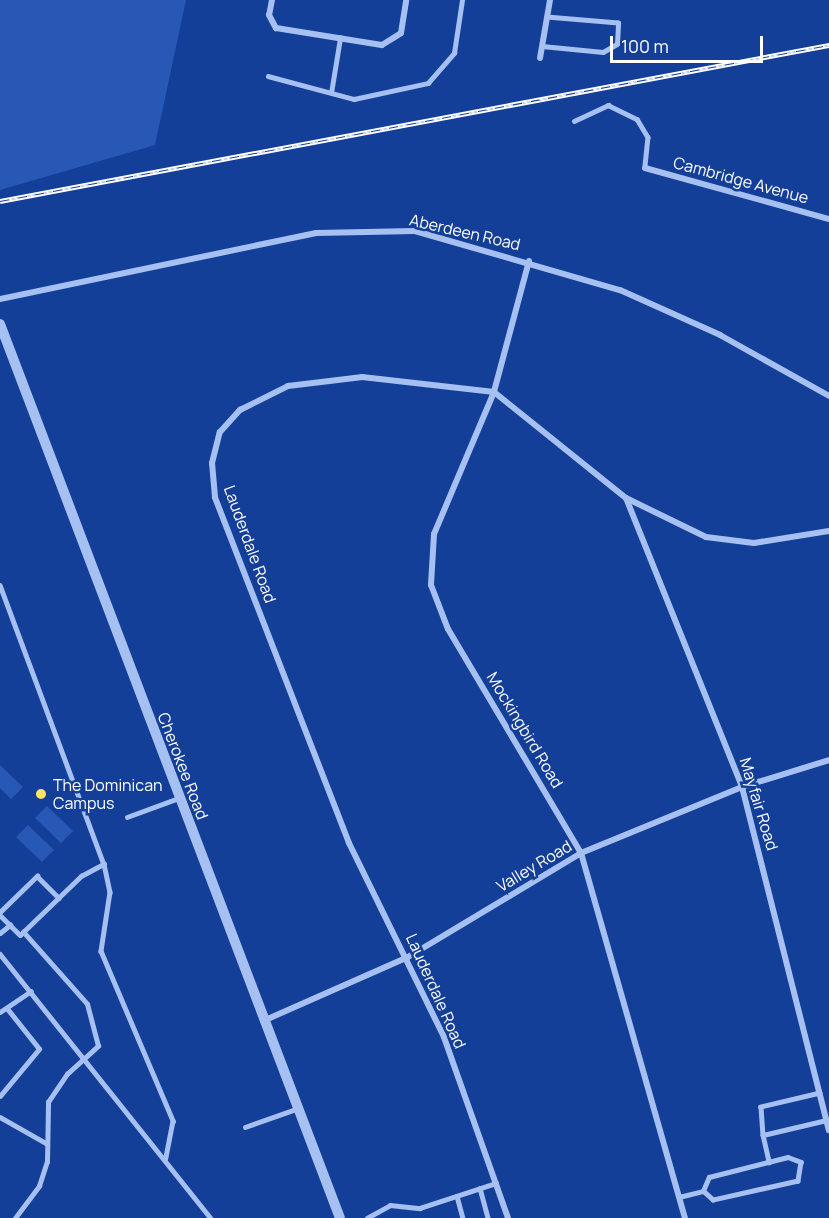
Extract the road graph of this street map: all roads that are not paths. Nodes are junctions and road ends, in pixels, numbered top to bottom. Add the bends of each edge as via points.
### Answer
1 (272, 0) edge
2 (406, 0) edge
3 (462, 0) edge
4 (550, 0) edge
5 (547, 17) junction
6 (339, 38) junction
7 (542, 46) junction
8 (540, 58) dead end
9 (268, 76) dead end
10 (331, 93) junction
11 (574, 122) dead end
12 (645, 168) joint
13 (829, 219) edge
14 (529, 261) junction
15 (0, 299) edge
16 (0, 324) edge
17 (494, 392) junction
18 (829, 396) edge
19 (626, 498) junction
20 (829, 531) edge
21 (0, 585) edge
22 (829, 760) edge
23 (742, 787) junction
24 (179, 798) junction
25 (127, 817) dead end
26 (581, 853) junction
27 (104, 864) junction
28 (59, 898) junction
29 (0, 913) edge
30 (10, 925) junction
31 (23, 932) junction
32 (0, 933) edge
33 (0, 954) edge
34 (408, 957) junction
35 (32, 992) junction
36 (8, 1010) junction
37 (0, 1011) edge
38 (263, 1021) junction
39 (84, 1061) junction
40 (820, 1093) junction
41 (0, 1095) edge
42 (296, 1109) junction
43 (0, 1117) edge
44 (827, 1120) junction
45 (244, 1127) dead end
46 (829, 1130) edge
47 (763, 1135) junction
48 (46, 1143) junction
49 (166, 1158) junction
50 (769, 1162) junction
51 (497, 1182) junction
52 (480, 1188) junction
53 (703, 1191) junction
54 (457, 1196) junction
55 (679, 1197) junction
56 (15, 1218) edge
57 (211, 1218) edge
58 (340, 1218) edge
59 (367, 1218) edge
60 (463, 1218) edge
61 (488, 1218) edge
62 (508, 1218) edge
63 (685, 1218) edge

1 - 6 street via 268,15 276,28
2 - 6 street via 401,33 394,43
3 - 10 lane via 454,53 438,76 354,99
4 - 5 street
5 - 7 street
5 - 7 lane via 618,23 617,45 603,52
6 - 10 lane
7 - 8 street
9 - 10 lane
11 - 12 lane via 608,105 637,119 648,137
12 - 13 street, Cambridge Avenue
14 - 15 street, Aberdeen Road via 415,231 371,228 316,233
14 - 17 street, Mockingbird Road
14 - 18 street, Aberdeen Road via 620,290 720,335
16 - 24 street, Cherokee Road
17 - 19 street
17 - 26 street, Mockingbird Road via 434,534 431,585 448,629
17 - 34 street, Lauderdale Road via 362,377 288,386 240,410 220,432 212,463 215,497 349,843
19 - 20 street via 706,537 754,543
19 - 23 street, Mayfair Road
21 - 27 lane
22 - 23 street, Valley Road
23 - 26 street, Valley Road
23 - 40 street, Mayfair Road
24 - 25 lane
24 - 38 street, Cherokee Road
26 - 34 street, Valley Road
26 - 55 street, Mockingbird Road
27 - 28 lane via 81,876
27 - 49 lane via 110,892 101,951 173,1121
28 - 29 lane via 37,876
28 - 31 lane
29 - 30 lane
30 - 31 lane
30 - 32 lane
31 - 39 lane via 93,1017 98,1046
33 - 35 lane
34 - 38 street, Valley Road
34 - 51 street, Lauderdale Road
35 - 36 lane
35 - 39 lane
36 - 37 lane
36 - 41 lane via 39,1049
38 - 42 street, Cherokee Road
39 - 48 lane via 67,1074 48,1102
39 - 49 lane
40 - 44 street, Mayfair Road
40 - 47 lane via 761,1107
42 - 45 lane
42 - 58 street, Cherokee Road
43 - 48 lane
44 - 46 street, Mayfair Road
44 - 47 lane
47 - 50 lane
48 - 56 lane via 39,1186
49 - 57 lane
50 - 53 lane via 709,1177
50 - 53 lane via 798,1159 800,1178 713,1200
51 - 52 lane
51 - 62 street, Lauderdale Road
52 - 54 lane
52 - 61 lane
53 - 55 lane
54 - 59 lane via 420,1208 390,1205
54 - 60 lane
55 - 63 street, Mockingbird Road

